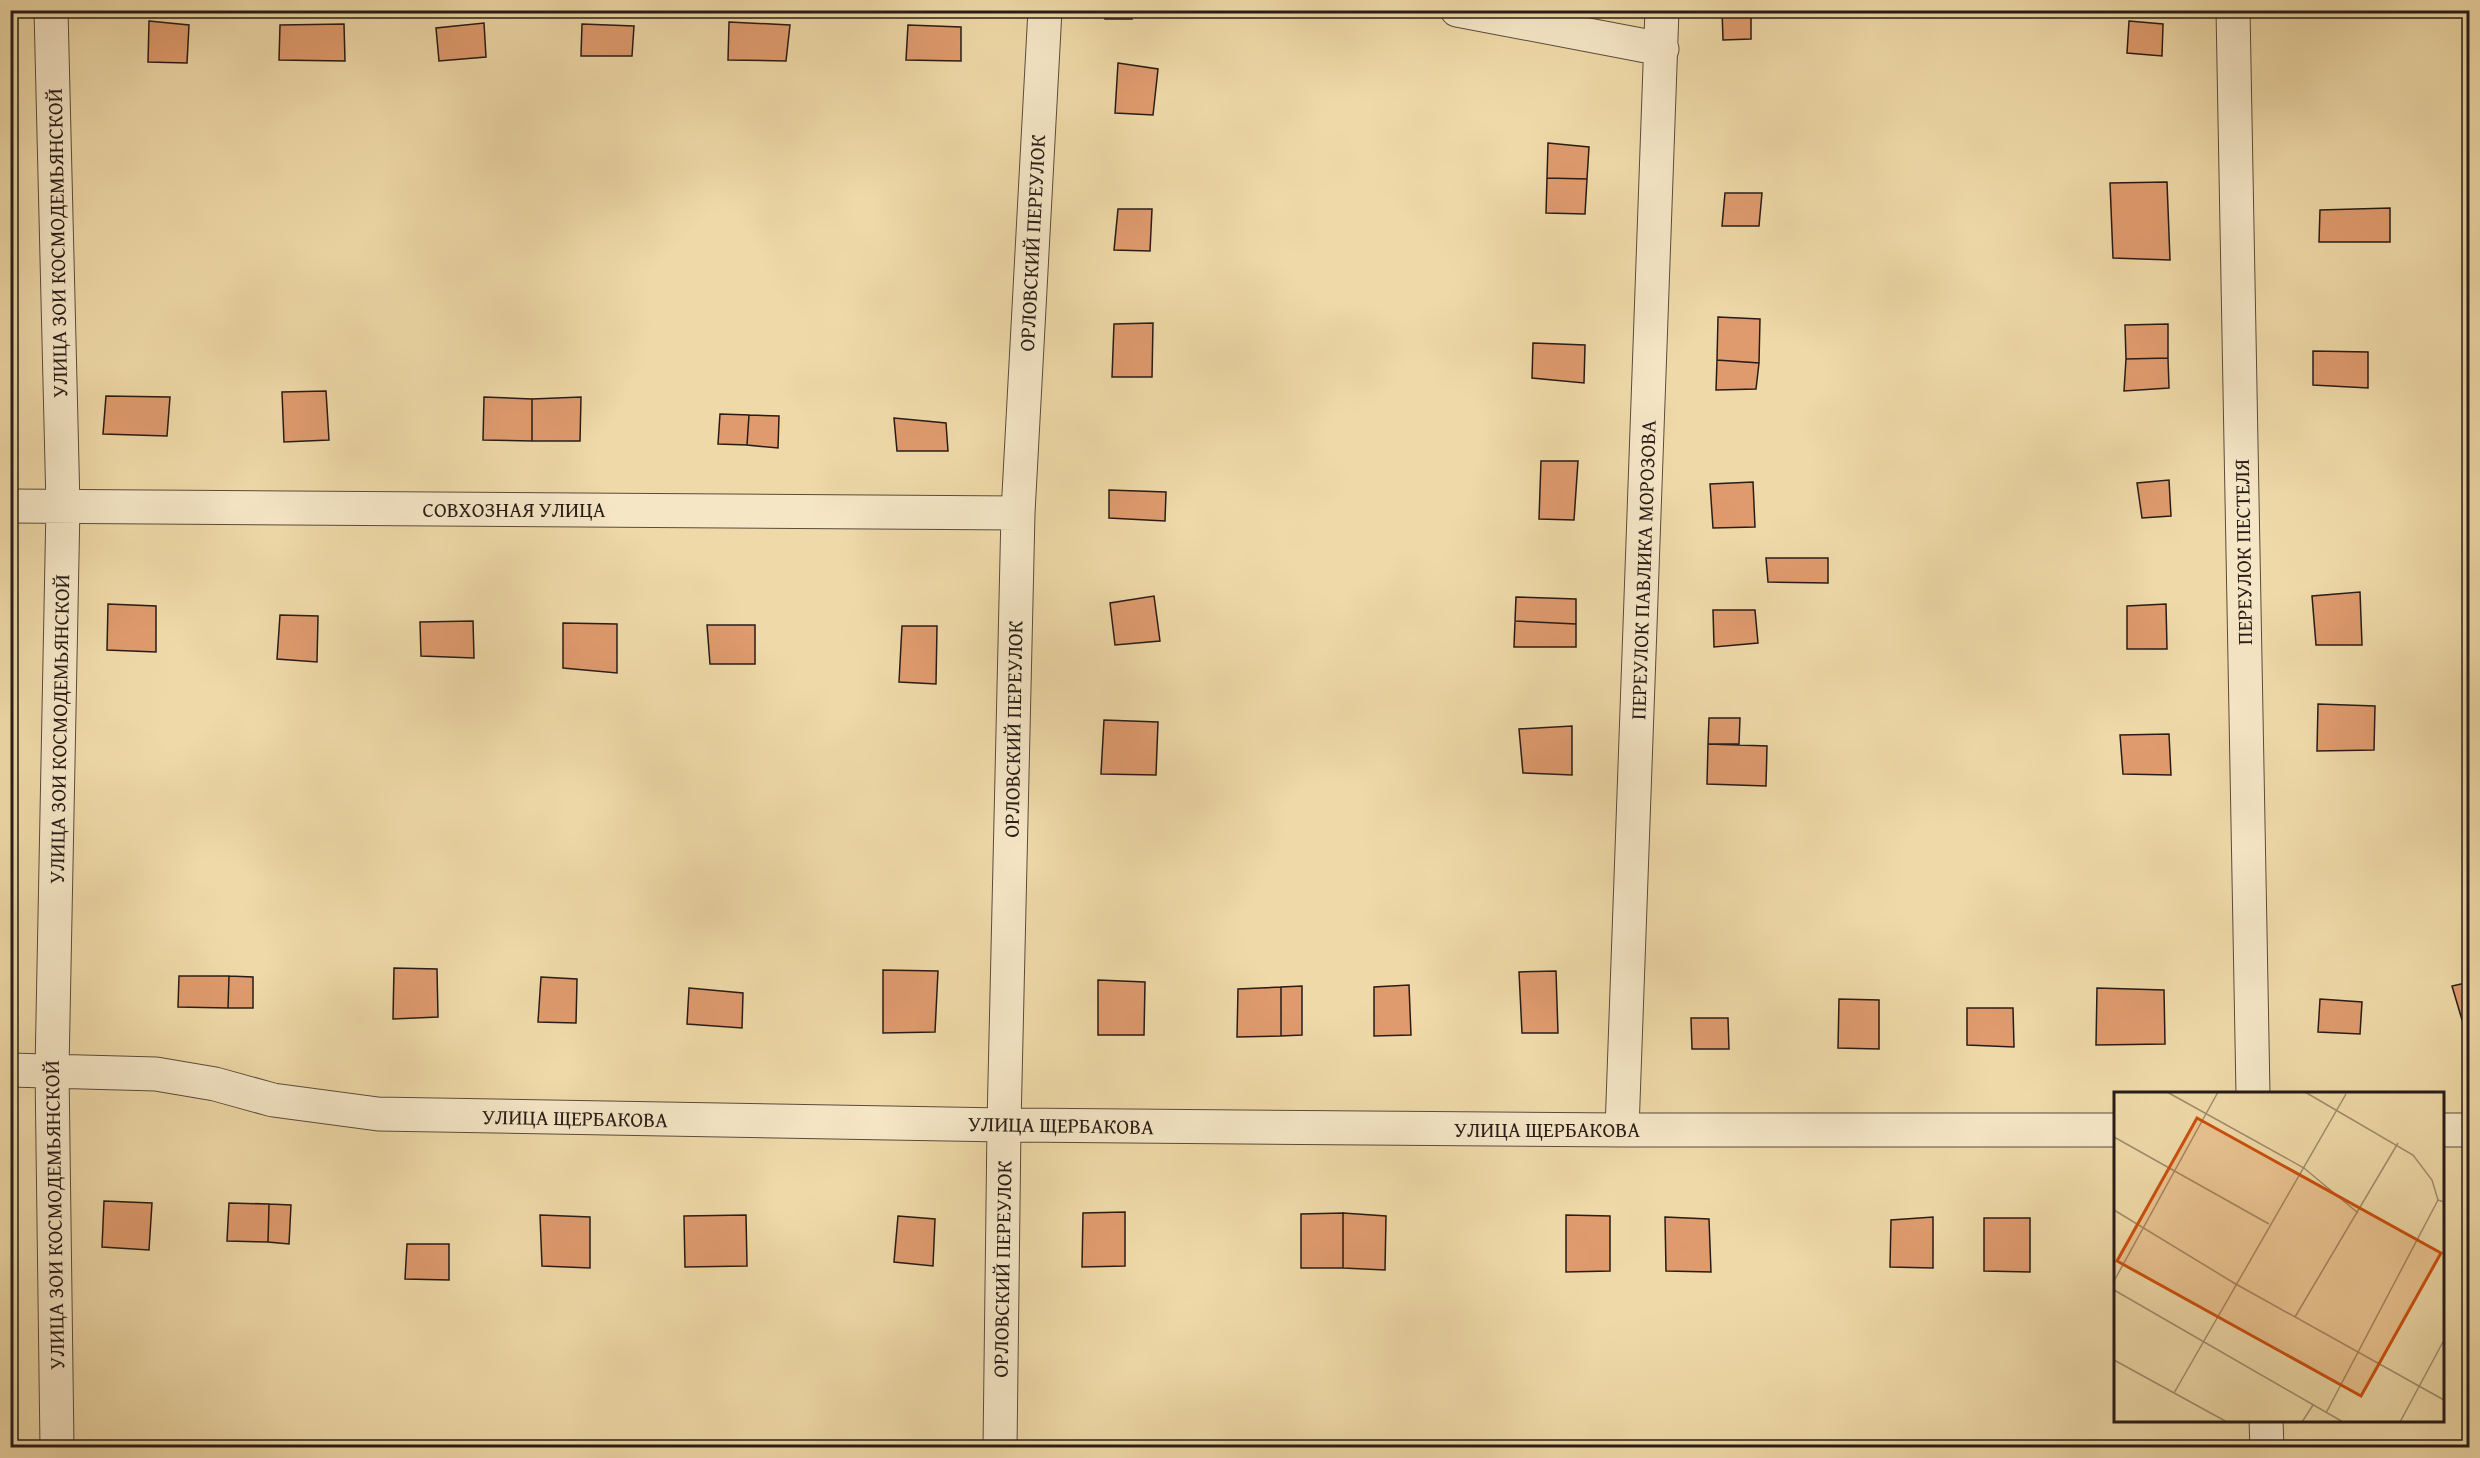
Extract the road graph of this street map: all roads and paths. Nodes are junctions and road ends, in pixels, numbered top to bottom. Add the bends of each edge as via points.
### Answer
1 (51, 10) edge
2 (1044, 10) edge
3 (1457, 10) edge
4 (1662, 10) edge
5 (2233, 10) edge
6 (1662, 49) junction
7 (10, 506) edge
8 (63, 506) junction
9 (1018, 513) junction
10 (10, 1070) edge
11 (52, 1070) junction
12 (2253, 1092) edge
13 (1004, 1125) junction
14 (1622, 1130) junction
15 (2114, 1130) edge
16 (2444, 1130) edge
17 (2469, 1130) edge
18 (2266, 1422) edge
19 (57, 1448) edge
20 (1000, 1448) edge
21 (2267, 1448) edge

1 - 8 street, УЛИЦА ЗОИ КОСМОДЕМЬЯНСКОЙ
2 - 9 street, ОРЛОВСКИЙ ПЕРЕУЛОК
3 - 6 street
4 - 6 street, ПЕРЕУЛОК ПАВЛИКА МОРОЗОВА
5 - 12 street, ПЕРЕУЛОК ПЕСТЕЛЯ
6 - 14 street, ПЕРЕУЛОК ПАВЛИКА МОРОЗОВА
7 - 8 street, СОВХОЗНАЯ УЛИЦА
8 - 9 street, СОВХОЗНАЯ УЛИЦА
8 - 11 street, УЛИЦА ЗОИ КОСМОДЕМЬЯНСКОЙ
9 - 13 street, ОРЛОВСКИЙ ПЕРЕУЛОК
10 - 11 street, УЛИЦА ЩЕРБАКОВА
11 - 13 street, УЛИЦА ЩЕРБАКОВА via 156,1074 215,1084 273,1100 378,1114
11 - 19 street, УЛИЦА ЗОИ КОСМОДЕМЬЯНСКОЙ
13 - 14 street, УЛИЦА ЩЕРБАКОВА
13 - 20 street, ОРЛОВСКИЙ ПЕРЕУЛОК
14 - 15 street, УЛИЦА ЩЕРБАКОВА
16 - 17 street
18 - 21 street

